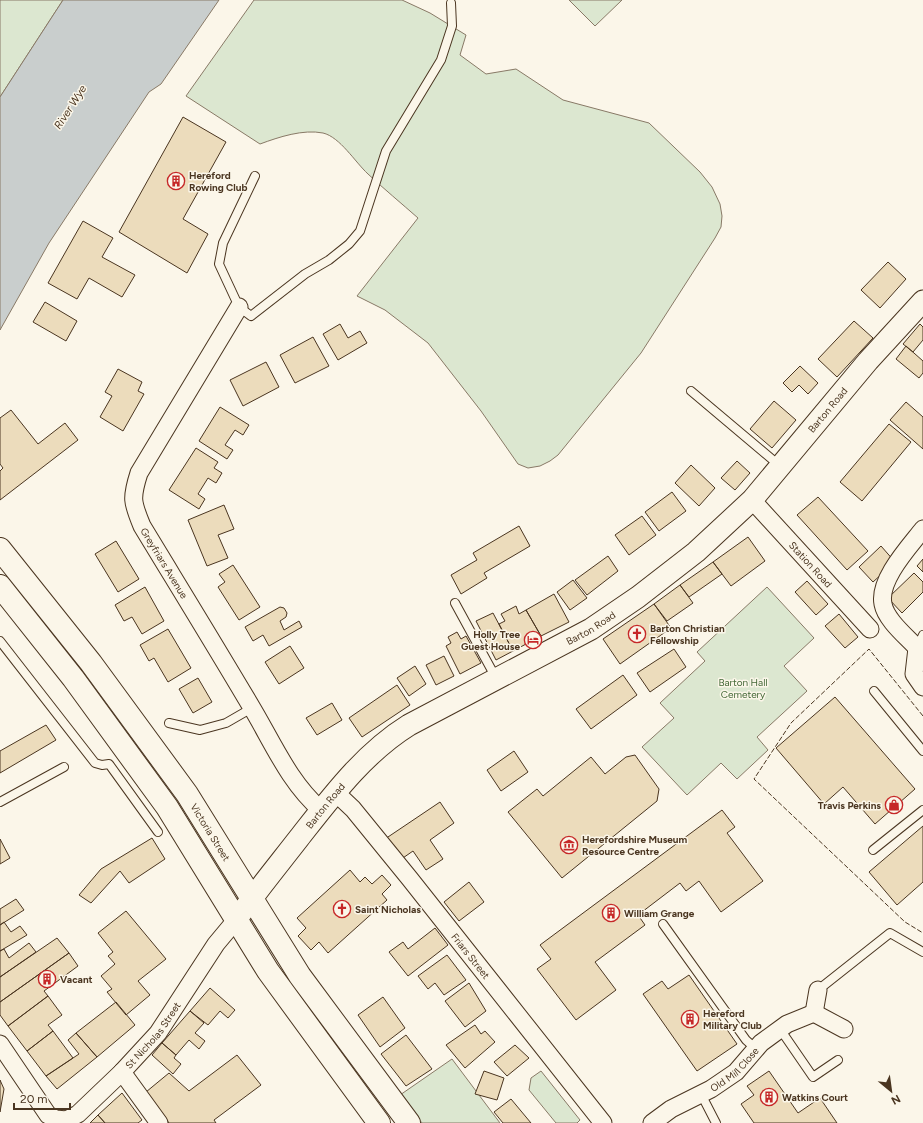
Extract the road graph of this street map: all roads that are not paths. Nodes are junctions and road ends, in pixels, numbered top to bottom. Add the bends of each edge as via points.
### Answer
1 (451, 3) dead end
2 (255, 176) dead end
3 (923, 301) edge
4 (239, 307) junction
5 (691, 391) dead end
6 (780, 466) junction
7 (752, 500) junction
8 (923, 529) edge
9 (0, 549) edge
10 (0, 586) edge
11 (455, 602) dead end
12 (870, 629) dead end
13 (0, 640) edge
14 (920, 642) edge
15 (497, 679) junction
16 (923, 687) edge
17 (874, 691) dead end
18 (252, 708) junction
19 (169, 723) dead end
20 (923, 751) edge
21 (64, 767) dead end
22 (335, 792) junction
23 (0, 802) edge
24 (321, 810) junction
25 (923, 810) edge
26 (158, 832) dead end
27 (873, 850) dead end
28 (252, 898) junction
29 (236, 920) junction
30 (663, 924) dead end
31 (923, 952) edge
32 (818, 990) joint
33 (814, 1013) junction
34 (780, 1029) junction
35 (844, 1029) dead end
36 (0, 1044) edge
37 (756, 1049) junction
38 (838, 1060) dead end
39 (122, 1072) junction
40 (701, 1094) junction
41 (46, 1119) edge
42 (159, 1123) edge
43 (379, 1123) edge
44 (409, 1123) edge
45 (603, 1123) edge
46 (652, 1123) edge
47 (716, 1123) edge

1 - 4 lane via 452,26 441,60 386,151 360,231 329,260 305,274 251,316
2 - 4 lane via 223,243 219,264
3 - 6 street, Barton Road via 868,361
4 - 18 street, Greyfriars Avenue via 139,473 133,493 135,508 142,526
5 - 6 lane
6 - 7 street, Barton Road
7 - 12 street, Station Road
7 - 15 street, Barton Road via 696,552 638,597 591,629
8 - 14 street via 896,565 883,590 883,605 891,620
9 - 28 highway, Victoria Street via 91,663 187,794
10 - 29 highway via 73,678 166,807
11 - 15 lane
13 - 26 lane via 96,763 109,764
14 - 16 street via 914,674
15 - 22 street, Barton Road via 389,737
17 - 20 lane
18 - 19 lane via 226,724 200,730
18 - 24 street, Greyfriars Avenue via 295,784
21 - 23 lane
22 - 24 street, Barton Road
22 - 45 street, Friars Street via 353,809 410,879
24 - 28 street, Barton Road
25 - 27 lane
28 - 29 street, Barton Road
28 - 44 highway, Victoria Street via 300,976
29 - 39 street, St Nicholas Street via 216,944 158,1033
29 - 43 highway via 268,971
30 - 37 lane via 746,1040
31 - 32 lane via 890,933
32 - 33 street
33 - 34 street, Old Mill Close
33 - 35 street
34 - 37 street, Old Mill Close
34 - 38 lane via 813,1077
36 - 41 street
37 - 40 street, Old Mill Close via 736,1072
39 - 41 street, St Nicholas Street via 78,1114 66,1120
39 - 42 street
40 - 46 street, Old Mill Close via 671,1109
40 - 47 lane

